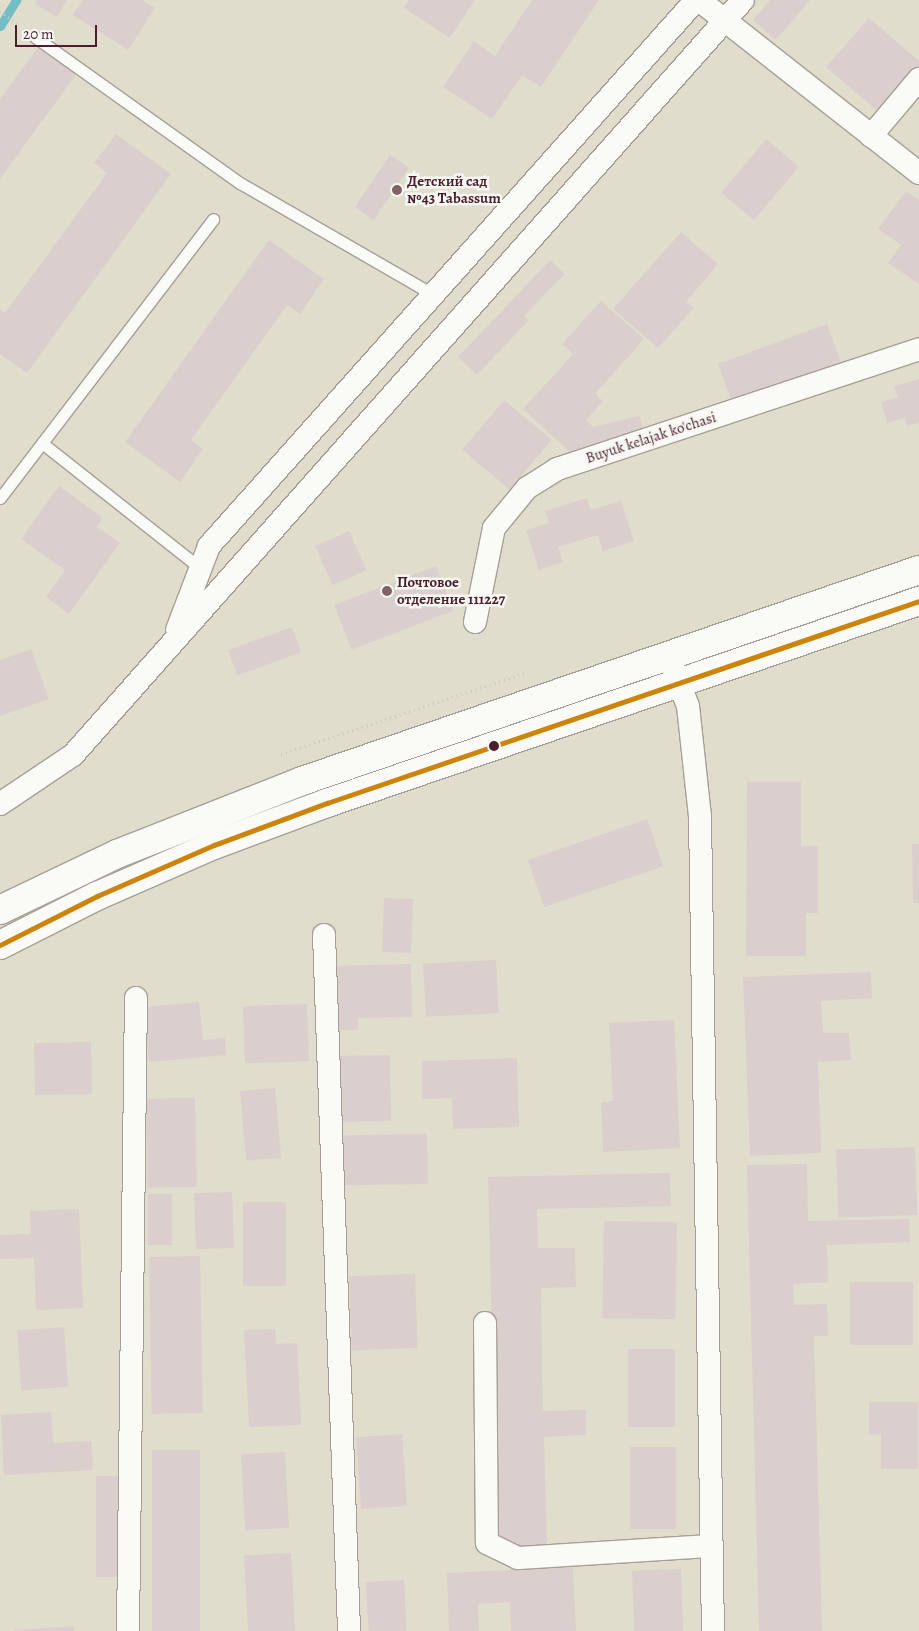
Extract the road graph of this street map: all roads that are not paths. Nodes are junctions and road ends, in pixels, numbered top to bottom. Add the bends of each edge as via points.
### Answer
1 (698, 0) edge
2 (743, 0) edge
3 (726, 19) junction
4 (35, 37) road end
5 (919, 79) edge
6 (871, 136) junction
7 (919, 173) edge
8 (213, 219) dead end
9 (434, 295) junction
10 (919, 349) edge
11 (42, 443) junction
12 (0, 498) edge
13 (200, 568) junction
14 (919, 570) edge
15 (919, 601) edge
16 (475, 622) dead end
17 (172, 643) junction
18 (668, 654) junction
19 (679, 684) junction
20 (0, 804) edge
21 (0, 910) edge
22 (324, 935) dead end
23 (0, 945) edge
24 (136, 998) dead end
25 (485, 1323) dead end
26 (711, 1546) junction
27 (128, 1631) edge
28 (348, 1631) edge
29 (713, 1631) edge

1 - 3 street
1 - 9 street
2 - 3 street
3 - 6 street
3 - 17 street
4 - 9 lane via 240,183
5 - 6 street
6 - 7 street
8 - 11 lane
9 - 13 street via 209,546
10 - 16 street, Buyuk kelajak ko'chasi via 557,469 527,488 494,528
11 - 12 lane
11 - 13 lane
13 - 17 street
14 - 18 main road
15 - 19 main road
17 - 20 street via 73,755
18 - 19 street
18 - 21 main road via 196,821 117,854
19 - 23 main road via 336,800 214,845 97,896
19 - 26 street via 688,706 700,816
22 - 28 street
24 - 27 street
25 - 26 street via 487,1543 518,1558
26 - 29 street

